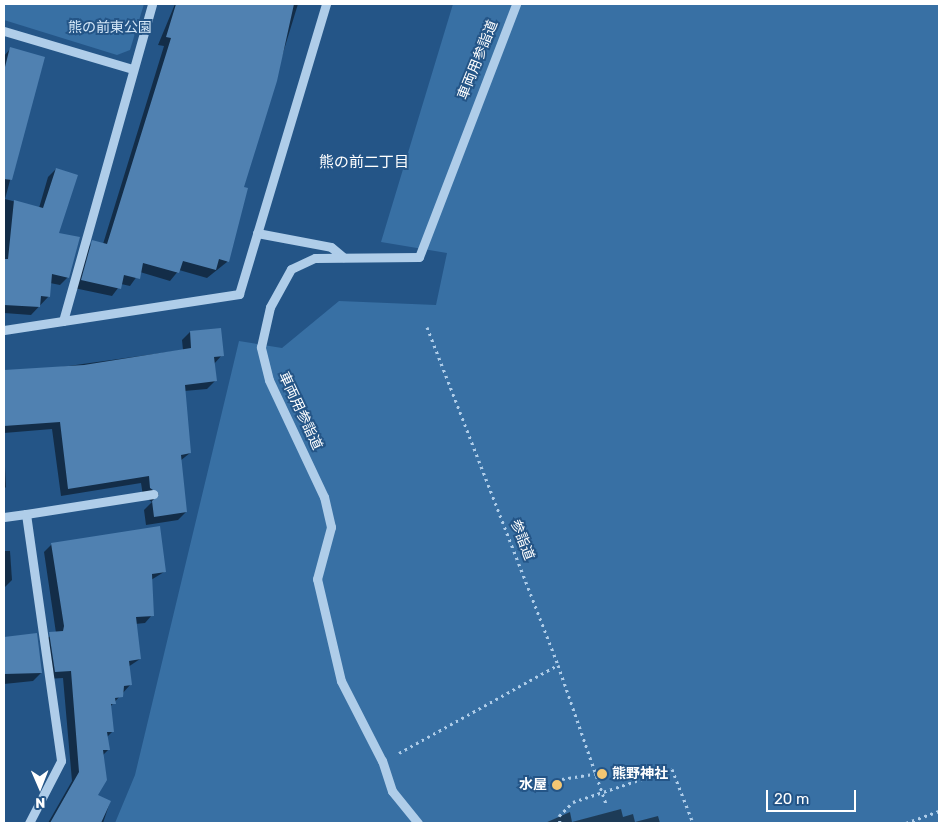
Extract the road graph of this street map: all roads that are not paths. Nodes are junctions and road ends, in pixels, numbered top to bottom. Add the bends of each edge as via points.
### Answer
1 (152, 4) edge
2 (326, 4) edge
3 (516, 4) edge
4 (4, 31) edge
5 (132, 69) junction
6 (258, 233) junction
7 (343, 257) junction
8 (63, 321) junction
9 (4, 330) edge
10 (153, 494) dead end
11 (26, 514) junction
12 (4, 517) edge
13 (29, 823) edge
14 (418, 823) edge

1 - 5 street
2 - 6 street
3 - 7 street, 車両用参詣道 via 420,257
4 - 5 street
5 - 8 street
6 - 7 street via 331,247
6 - 8 street via 239,294
7 - 14 street, 車両用参詣道 via 315,258 291,269 270,307 261,347 269,380 324,497 331,527 317,579 328,640 341,681 382,761 392,791
8 - 9 street
10 - 11 street
11 - 12 street
11 - 13 street via 61,761

